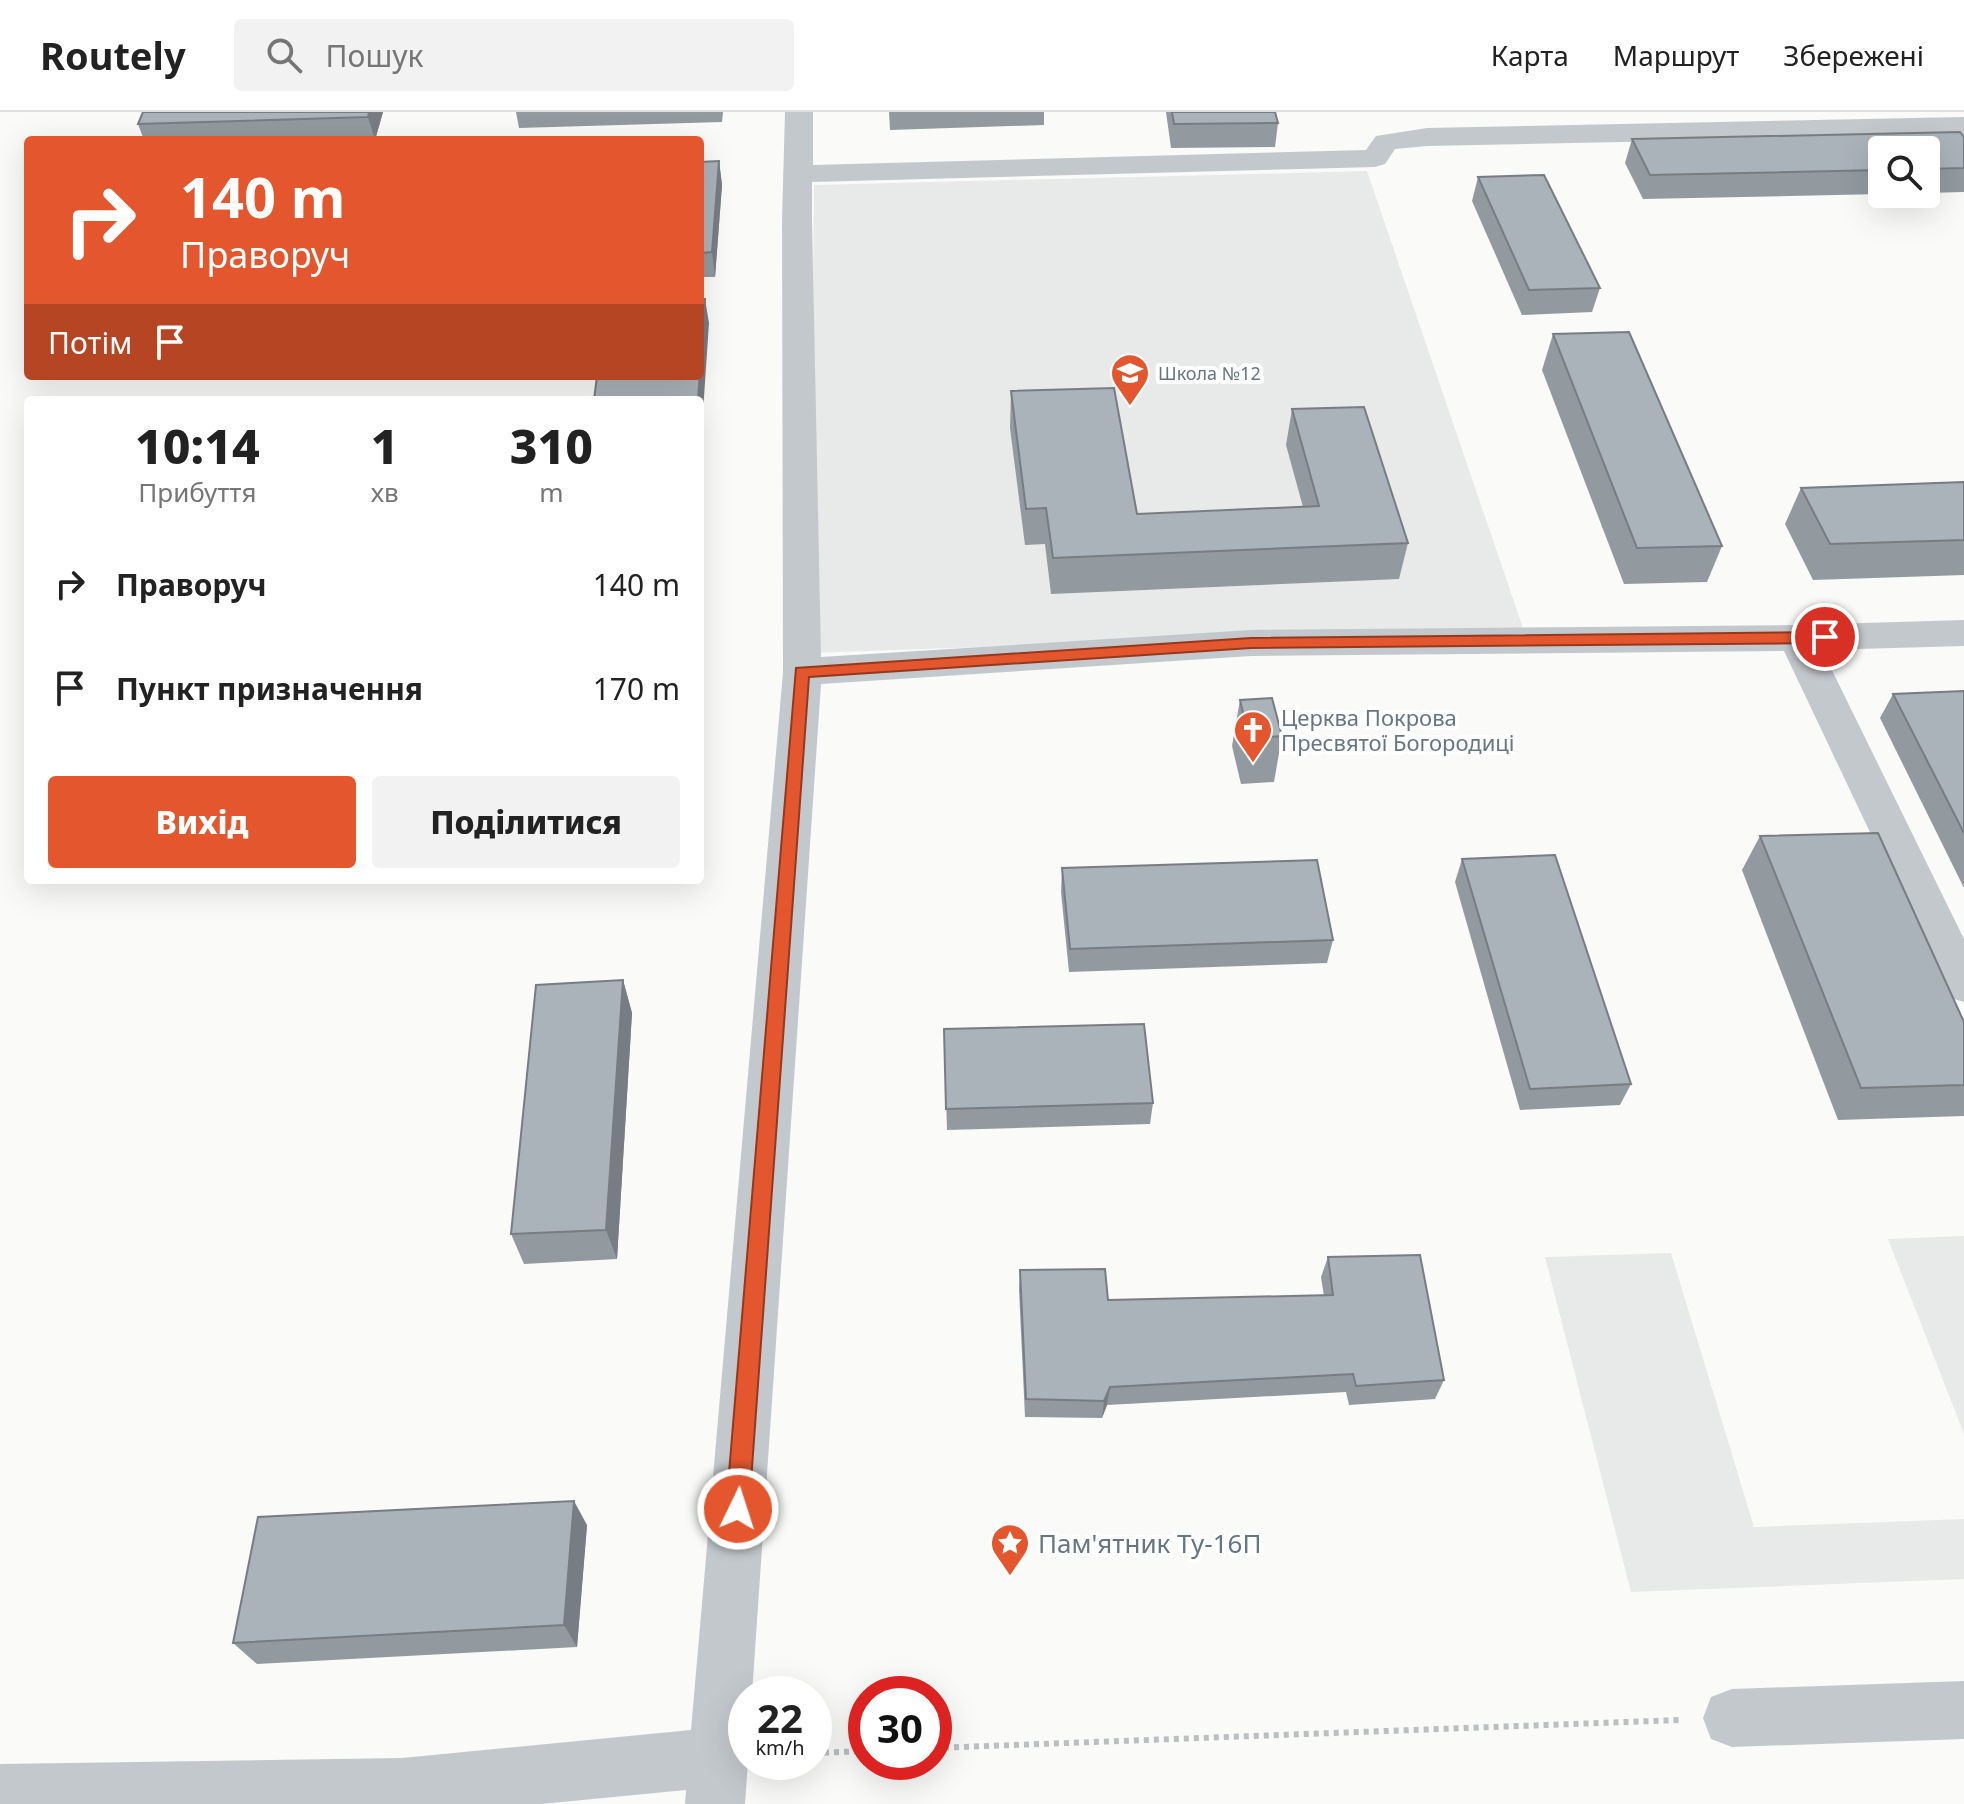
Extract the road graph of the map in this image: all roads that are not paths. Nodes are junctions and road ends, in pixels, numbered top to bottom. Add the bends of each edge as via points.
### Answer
1 (799, 112) edge
2 (1373, 112) edge
3 (1964, 126) edge
4 (1386, 142) junction
5 (798, 174) junction
6 (1964, 633) edge
7 (1797, 638) junction
8 (802, 672) junction
9 (1964, 984) edge
10 (1964, 1710) edge
11 (1732, 1718) road end
12 (717, 1780) edge
13 (0, 1794) edge

1 - 5 street
2 - 4 street
3 - 4 street
4 - 5 street via 1375,158
5 - 8 street
6 - 7 street
7 - 8 street via 1251,643
7 - 9 street
8 - 12 street
10 - 11 street
12 - 13 street

